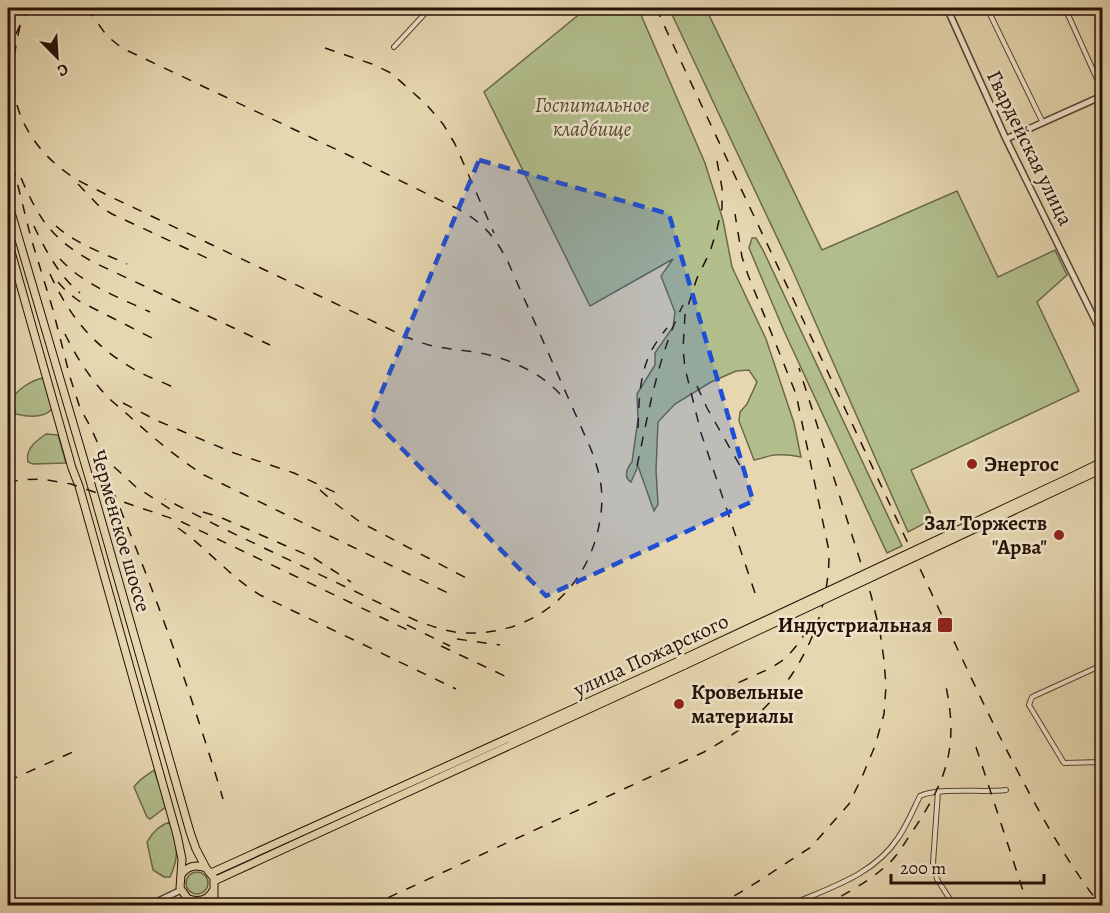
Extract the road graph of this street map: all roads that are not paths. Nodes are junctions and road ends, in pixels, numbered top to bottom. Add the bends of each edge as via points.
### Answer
1 (430, 8) edge
2 (947, 8) edge
3 (987, 8) edge
4 (1065, 8) edge
5 (394, 47) dead end
6 (1102, 90) edge
7 (1102, 96) edge
8 (1042, 123) junction
9 (1006, 139) junction
10 (8, 202) edge
11 (8, 241) edge
12 (1102, 334) edge
13 (1102, 462) edge
14 (1102, 469) edge
15 (1070, 481) junction
16 (683, 662) junction
17 (1102, 666) edge
18 (1102, 762) edge
19 (1006, 790) dead end
20 (938, 792) junction
21 (208, 870) junction
22 (181, 875) junction
23 (214, 884) junction
24 (183, 893) junction
25 (950, 903) edge
26 (148, 906) edge
27 (193, 906) edge
28 (214, 906) edge
29 (788, 906) edge
30 (958, 906) edge

1 - 5 street
2 - 9 street, Гвардейская улица
3 - 8 street
4 - 6 street
7 - 8 street
8 - 9 street
9 - 12 street, Гвардейская улица
10 - 21 main road, Черменское шоссе via 190,832
11 - 22 main road, Черменское шоссе via 177,835
13 - 15 main road, улица Пожарского
14 - 15 main road, улица Пожарского
15 - 16 main road, улица Пожарского, bridge
16 - 21 main road, улица Пожарского
16 - 23 main road, улица Пожарского
17 - 18 street via 1032,697 1029,705 1064,763
19 - 20 street
20 - 25 street via 933,863
20 - 29 street via 920,796 897,840 874,865
21 - 22 main road via 193,866
21 - 23 main road, Черменское шоссе
22 - 24 main road, Черменское шоссе
23 - 24 main road via 203,900 194,901
23 - 28 main road, Черменское шоссе
24 - 26 street
24 - 27 main road
25 - 30 street

